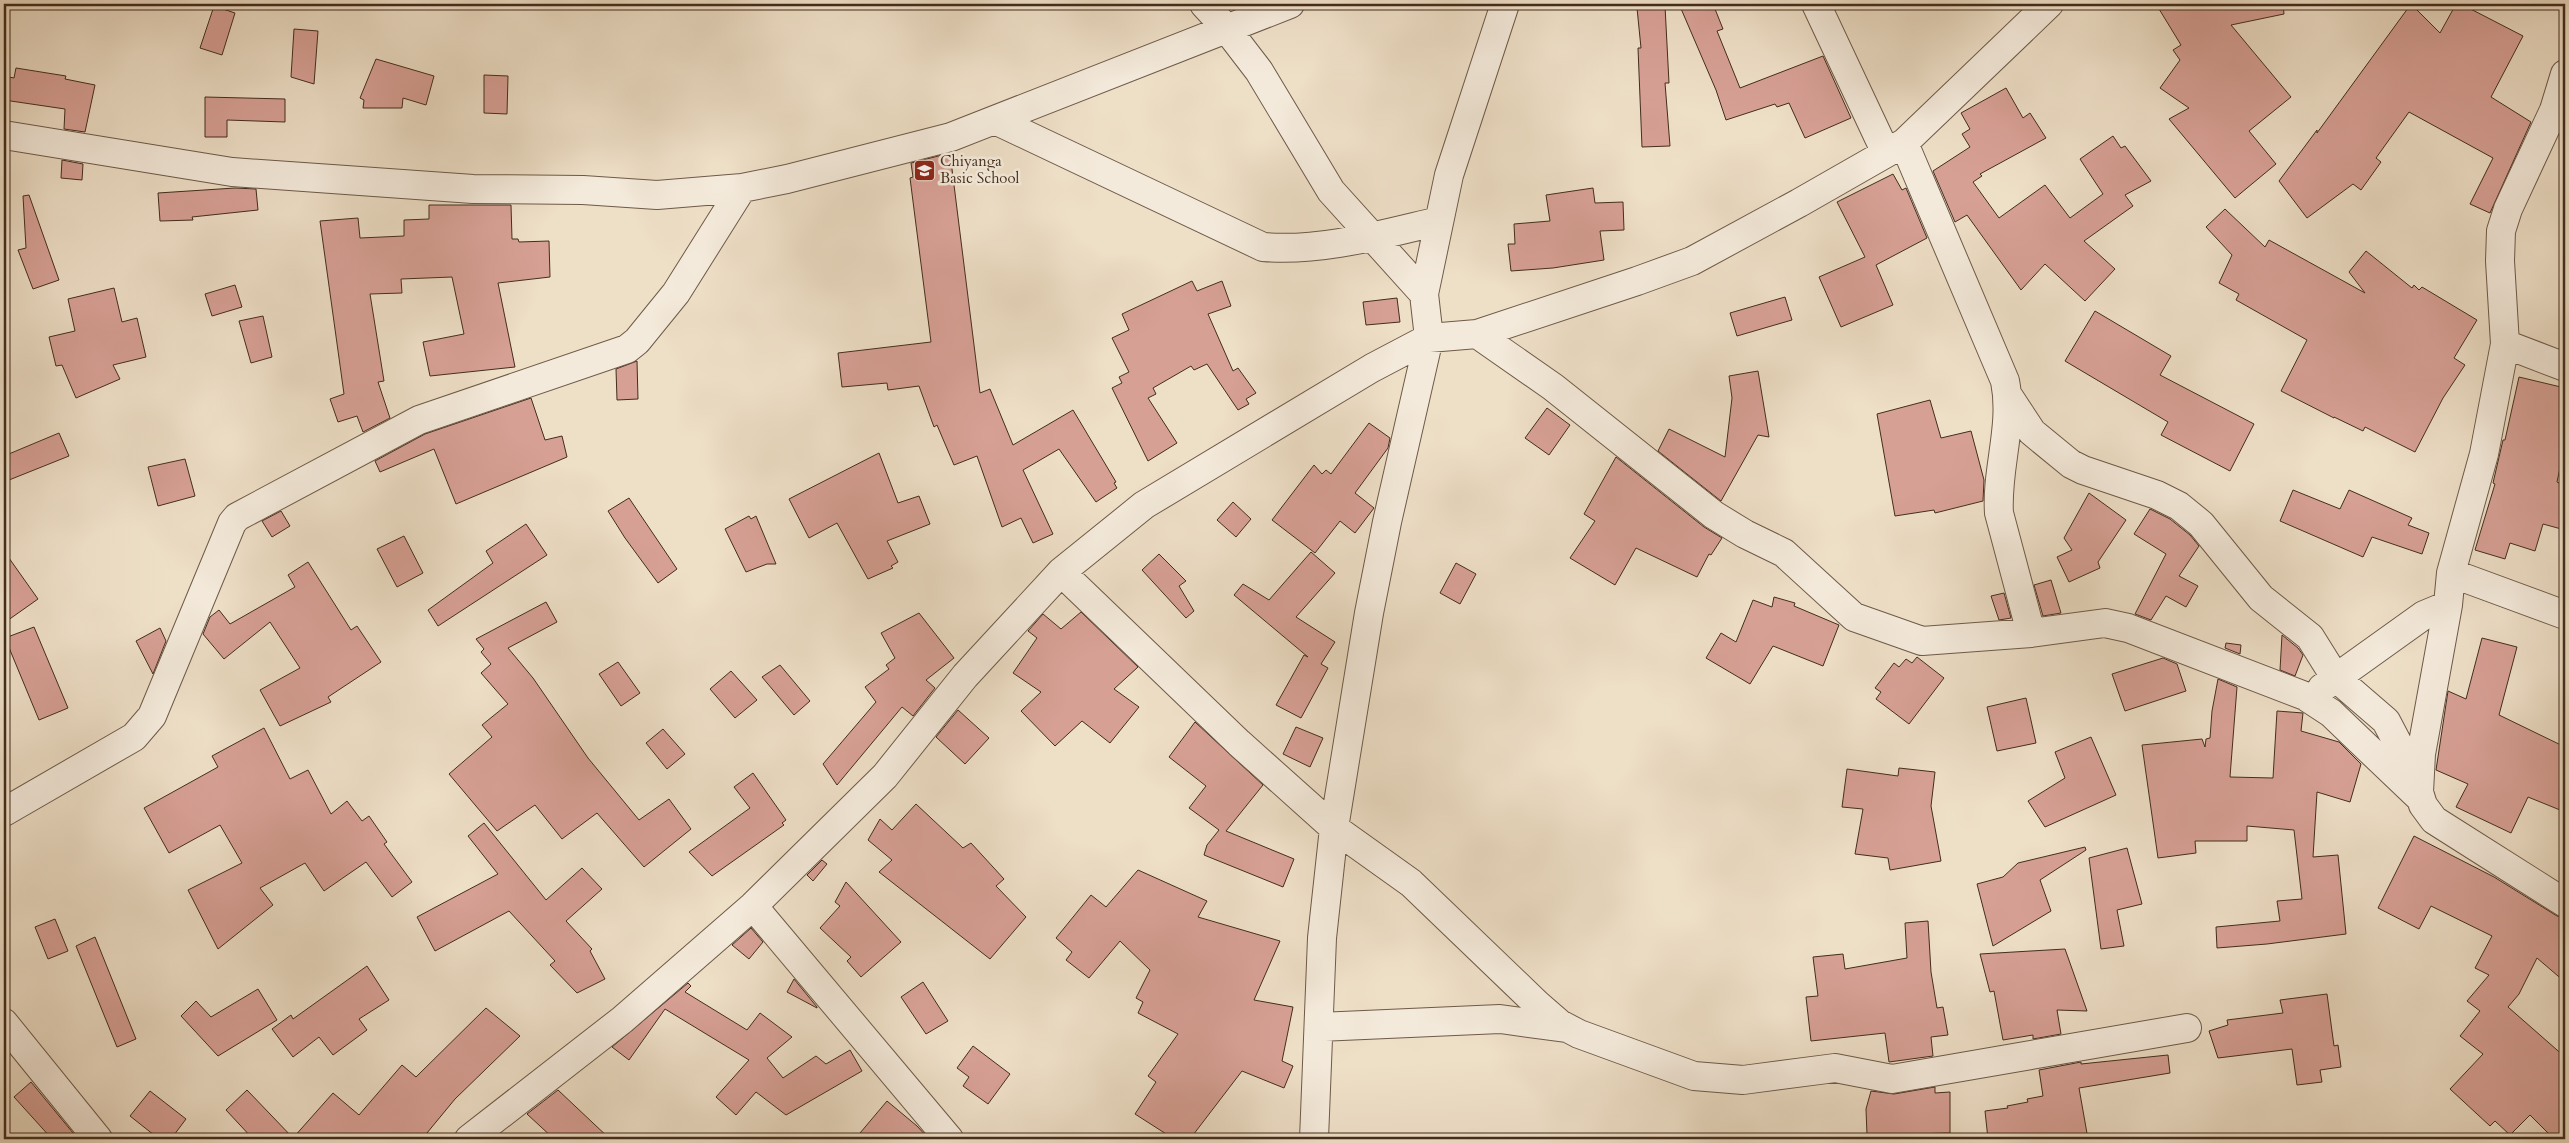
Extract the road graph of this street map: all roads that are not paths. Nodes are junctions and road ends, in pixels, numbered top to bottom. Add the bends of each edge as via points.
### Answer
1 (1204, 4) edge
2 (1290, 4) edge
3 (1505, 4) edge
4 (1816, 4) edge
5 (2049, 4) edge
6 (1226, 28) junction
7 (2565, 74) edge
8 (997, 121) junction
9 (4, 135) edge
10 (1895, 148) junction
11 (742, 188) junction
12 (1440, 220) junction
13 (1373, 236) junction
14 (1424, 294) junction
15 (1477, 334) junction
16 (1429, 338) junction
17 (2505, 344) junction
18 (2565, 367) edge
19 (2007, 394) junction
20 (1061, 572) junction
21 (2451, 573) junction
22 (2448, 605) junction
23 (2565, 616) edge
24 (2030, 633) junction
25 (2335, 677) junction
26 (2306, 696) junction
27 (2420, 791) junction
28 (4, 812) edge
29 (1334, 828) junction
30 (2565, 903) edge
31 (753, 906) junction
32 (4, 1023) edge
33 (1318, 1027) junction
34 (2187, 1028) dead end
35 (1567, 1029) junction
36 (98, 1139) edge
37 (469, 1139) edge
38 (948, 1139) edge
39 (1314, 1139) edge

1 - 6 street
2 - 6 street
3 - 12 street via 1449,175
4 - 10 street
5 - 10 street
6 - 8 street
6 - 13 street via 1259,71 1331,191
7 - 17 street via 2554,110 2501,231
8 - 11 street via 951,137
8 - 13 street via 1263,247 1279,248
9 - 11 street via 232,172 356,181 473,189 657,194
10 - 15 street via 1692,261
10 - 19 street via 2005,382
11 - 28 street via 676,293 627,349 419,420 237,517 152,716 144,727 134,737
12 - 13 street
12 - 14 street
13 - 14 street
14 - 16 street
15 - 16 street
15 - 24 street via 1553,387 1714,515 1784,553 1854,617 1922,641
16 - 20 street via 1372,368 1144,505
16 - 29 street via 1369,613
17 - 18 street
17 - 21 street via 2484,454
19 - 24 street via 2008,416 1997,494
19 - 25 street via 2032,432 2071,464 2157,495 2179,506 2201,524 2261,598 2310,637
20 - 29 street via 1239,743
20 - 31 street via 965,676 885,776
21 - 22 street
21 - 23 street
22 - 25 street via 2424,615
22 - 27 street via 2421,754
24 - 26 street via 2114,624
25 - 26 street
25 - 27 street via 2389,725
26 - 27 street
27 - 30 street via 2434,820
29 - 33 street via 1322,938
29 - 35 street via 1429,898 1537,1004
31 - 37 street via 622,1020
31 - 38 street
32 - 36 street
33 - 35 street via 1486,1019
33 - 39 street
34 - 35 street via 1892,1079 1835,1068 1743,1080 1694,1076

